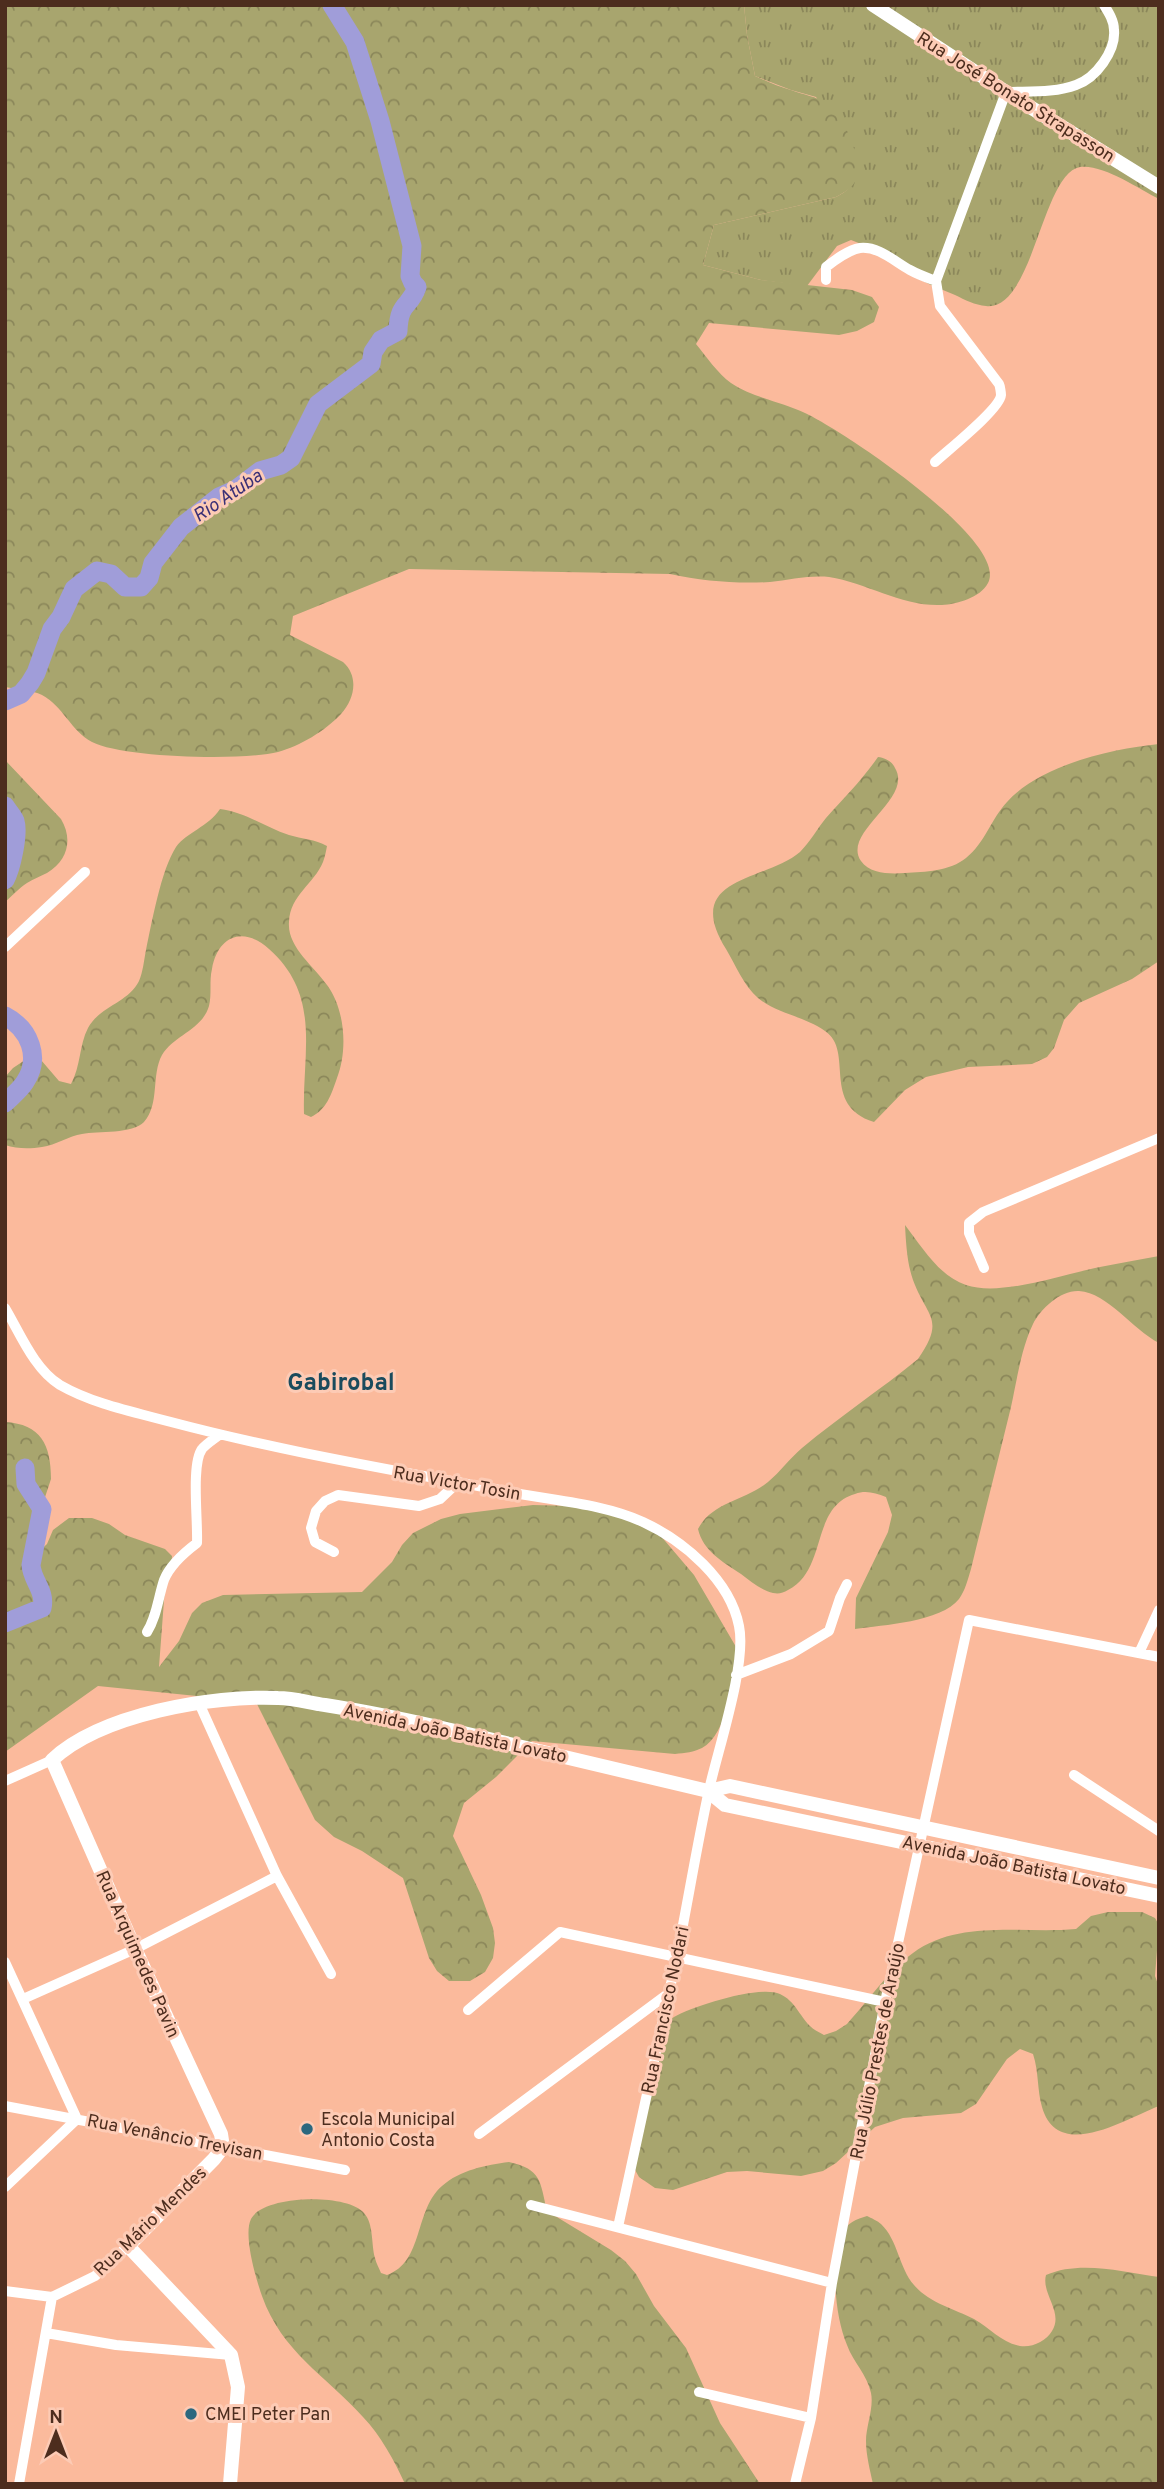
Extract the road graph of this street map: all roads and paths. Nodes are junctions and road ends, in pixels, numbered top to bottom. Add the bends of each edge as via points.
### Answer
1 (873, 5) edge
2 (1104, 5) edge
3 (1006, 92) junction
4 (1159, 187) edge
5 (826, 280) dead end
6 (936, 281) junction
7 (936, 462) dead end
8 (85, 872) dead end
9 (5, 947) edge
10 (1159, 1138) edge
11 (984, 1268) dead end
12 (5, 1308) edge
13 (219, 1435) junction
14 (458, 1482) junction
15 (334, 1552) dead end
16 (847, 1584) dead end
17 (1159, 1610) edge
18 (147, 1632) dead end
19 (1139, 1653) junction
20 (1159, 1657) edge
21 (736, 1675) junction
22 (199, 1703) junction
23 (52, 1760) junction
24 (1074, 1775) dead end
25 (5, 1781) edge
26 (708, 1791) junction
27 (923, 1828) junction
28 (1159, 1831) edge
29 (920, 1845) junction
30 (277, 1876) junction
31 (1159, 1878) edge
32 (1159, 1896) edge
33 (135, 1949) junction
34 (677, 1957) junction
35 (5, 1962) edge
36 (331, 1974) dead end
37 (669, 1993) junction
38 (23, 1999) junction
39 (886, 2002) junction
40 (468, 2010) dead end
41 (5, 2106) edge
42 (77, 2119) junction
43 (479, 2134) dead end
44 (223, 2147) junction
45 (345, 2170) dead end
46 (5, 2187) edge
47 (531, 2205) dead end
48 (618, 2227) junction
49 (128, 2246) junction
50 (832, 2283) junction
51 (5, 2291) edge
52 (52, 2297) junction
53 (46, 2333) junction
54 (231, 2355) junction
55 (699, 2392) dead end
56 (811, 2418) junction
57 (19, 2484) edge
58 (230, 2484) edge
59 (795, 2484) edge

1 - 3 street, Rua José Bonato Strapasson
2 - 3 street via 1113,22 1113,44 1092,76 1061,89
3 - 4 street, Rua José Bonato Strapasson
3 - 6 street
5 - 6 street via 826,267 860,248 888,256
6 - 7 street via 940,306 1002,394 984,419
8 - 9 street
10 - 11 street via 983,1212 970,1223 969,1233
12 - 13 street, Rua Victor Tosin via 36,1360 60,1385 110,1406
13 - 14 street, Rua Victor Tosin
13 - 18 street via 202,1449 194,1467 197,1543 165,1577
14 - 15 street via 440,1499 419,1506 338,1495 325,1500 311,1528 315,1542
14 - 21 street, Rua Victor Tosin via 603,1510 640,1520 672,1538 715,1577 732,1602 740,1627
16 - 21 street via 829,1631 791,1654
17 - 19 street
19 - 20 street
19 - 27 street, Rua Júlio Prestes de Araújo via 969,1620
21 - 26 street, Rua Victor Tosin
22 - 23 street, Avenida João Batista Lovato via 134,1718 88,1735
22 - 26 street, Avenida João Batista Lovato via 235,1697 281,1698 383,1714
22 - 30 street
23 - 25 street
23 - 33 street, Rua Arquimedes Pavin
24 - 28 street
26 - 27 street, Avenida João Batista Lovato via 730,1786
26 - 29 street, Avenida João Batista Lovato via 725,1805
26 - 34 street, Rua Francisco Nodari
27 - 29 street, Rua Júlio Prestes de Araújo
27 - 31 street, Avenida João Batista Lovato
29 - 32 street, Avenida João Batista Lovato
29 - 39 street, Rua Júlio Prestes de Araújo
30 - 33 street
30 - 36 street
33 - 38 street
33 - 44 street, Rua Arquimedes Pavin
34 - 37 street, Rua Francisco Nodari
34 - 39 street
34 - 40 street via 560,1932
35 - 38 street
37 - 43 street
37 - 48 street, Rua Francisco Nodari
38 - 42 street
39 - 50 street, Rua Júlio Prestes de Araújo
41 - 42 street, Rua Venâncio Trevisan
42 - 44 street, Rua Venâncio Trevisan
42 - 46 street
44 - 45 street, Rua Venâncio Trevisan
44 - 49 street, Rua Mário Mendes
47 - 48 street
48 - 50 street
49 - 52 street, Rua Mário Mendes via 94,2276
49 - 54 street
50 - 56 street, Rua Júlio Prestes de Araújo
51 - 52 street
52 - 53 street
53 - 54 street via 116,2345
53 - 57 street
54 - 58 street via 238,2387
55 - 56 street
56 - 59 street, Rua Júlio Prestes de Araújo

